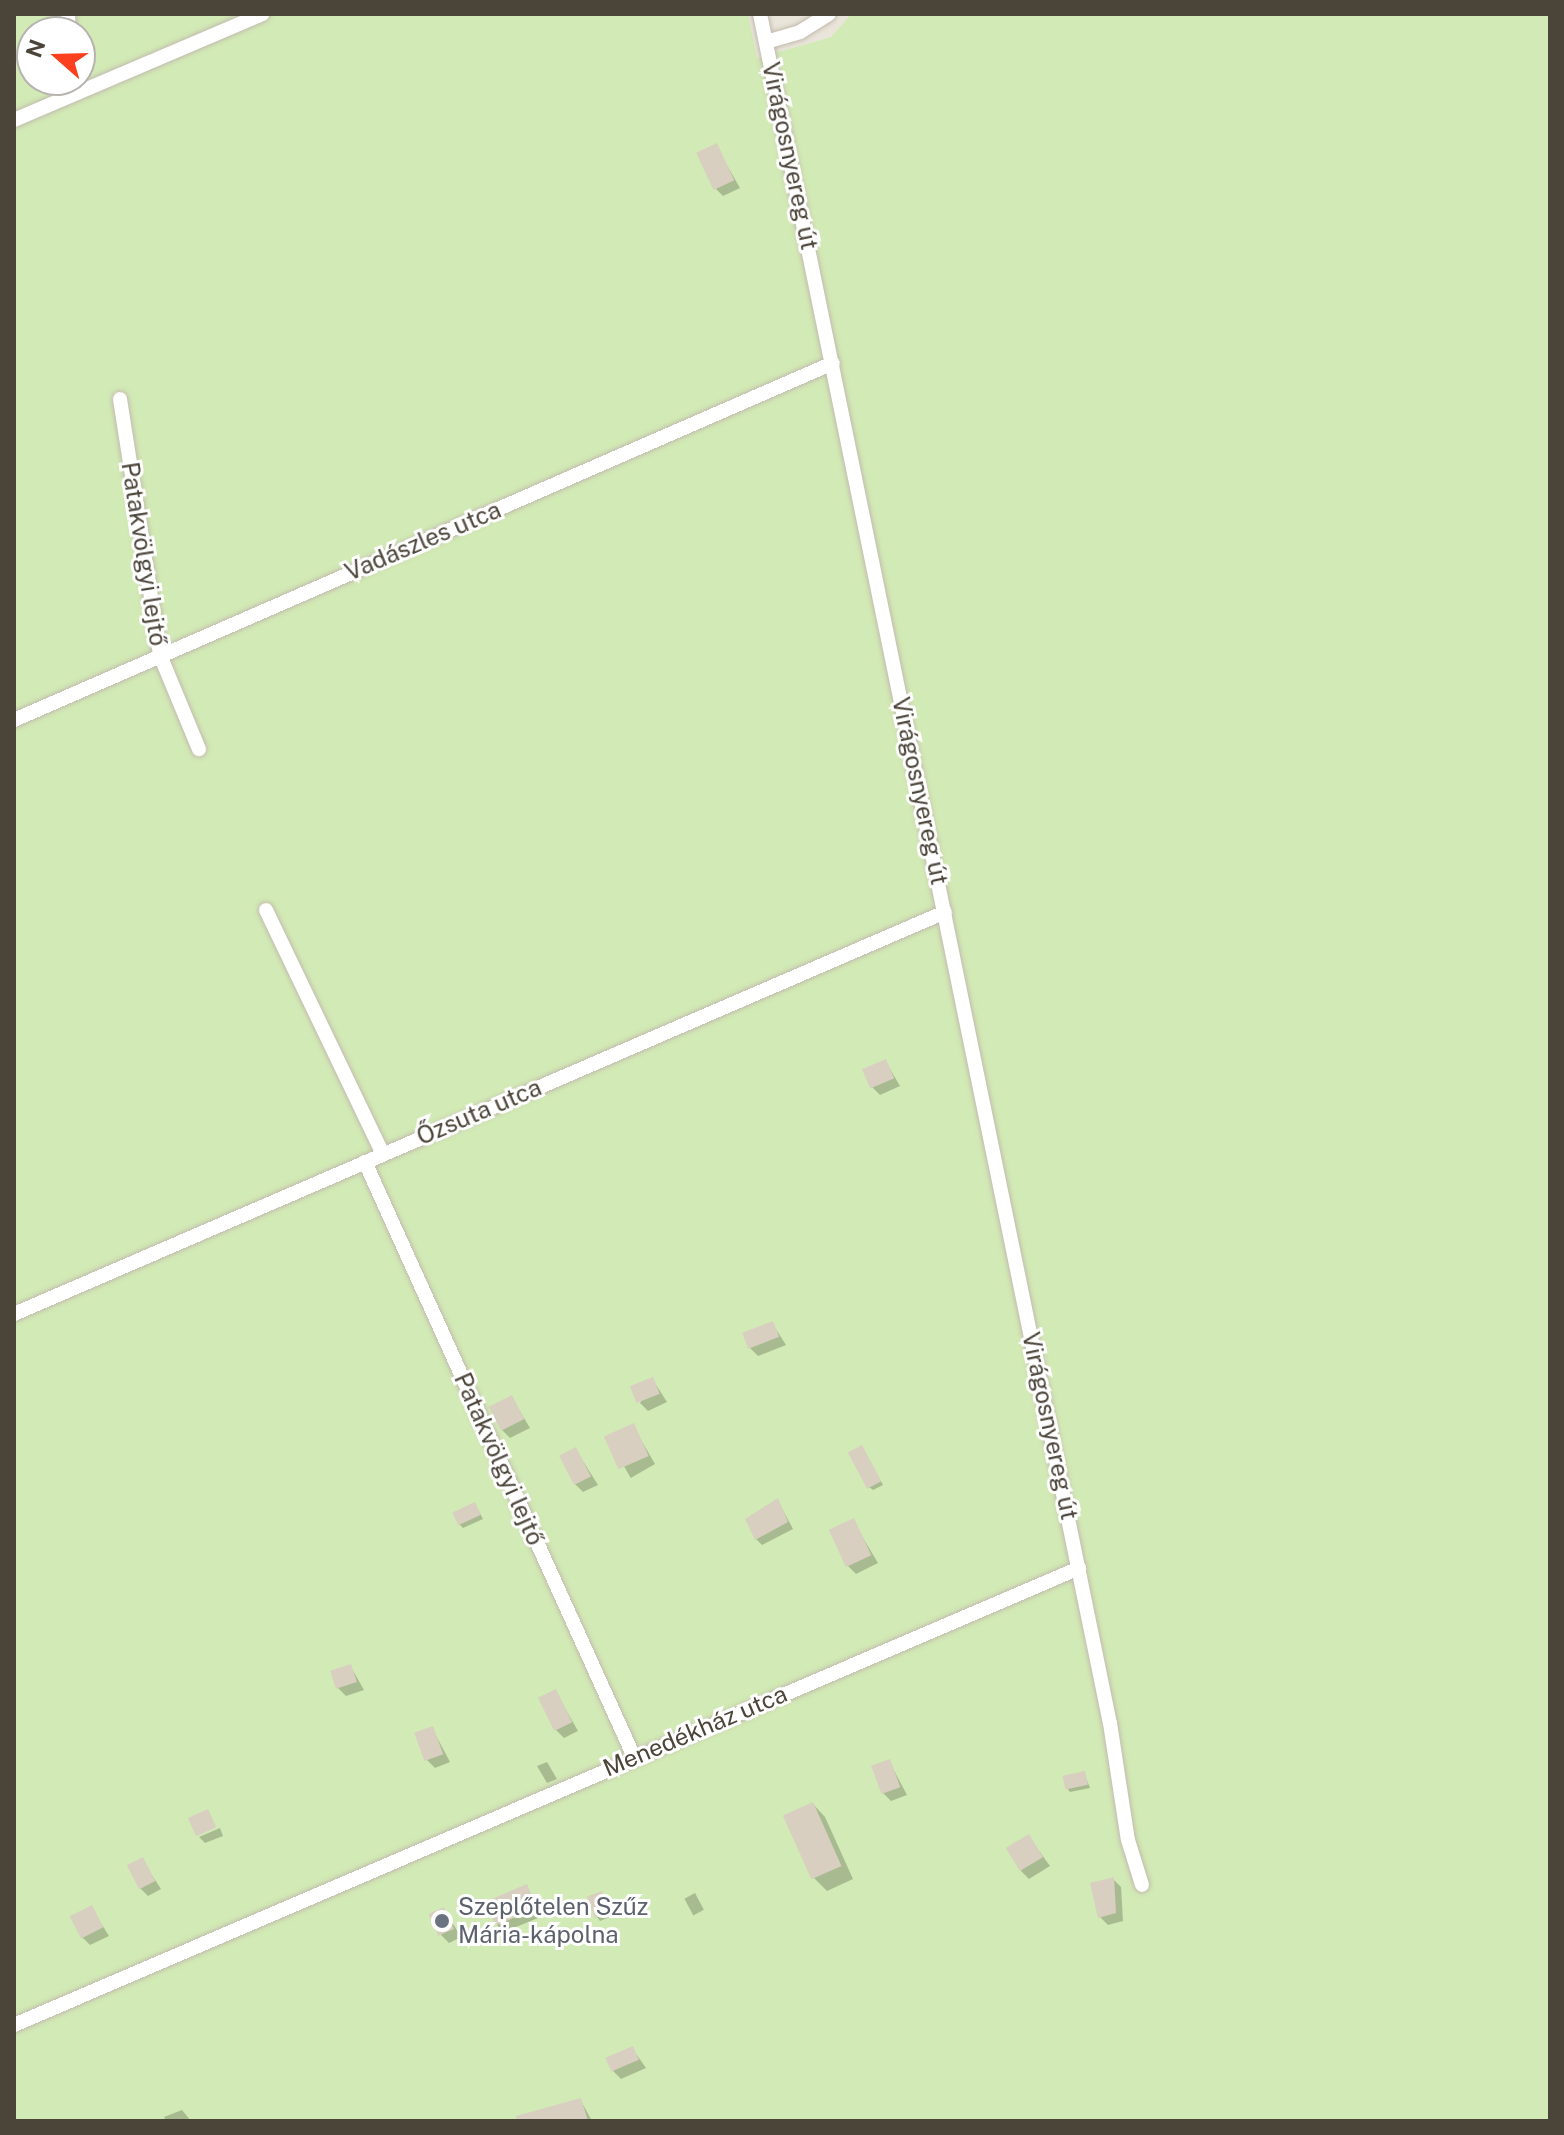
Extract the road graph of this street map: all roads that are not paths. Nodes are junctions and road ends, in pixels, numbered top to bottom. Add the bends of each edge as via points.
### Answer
1 (262, 14) edge
2 (760, 14) edge
3 (829, 14) edge
4 (766, 42) junction
5 (96, 79) edge
6 (58, 96) edge
7 (14, 120) edge
8 (833, 363) junction
9 (120, 399) dead end
10 (160, 655) junction
11 (14, 720) edge
12 (199, 749) dead end
13 (266, 910) dead end
14 (945, 912) junction
15 (383, 1154) junction
16 (365, 1162) junction
17 (14, 1314) edge
18 (1079, 1568) junction
19 (634, 1757) junction
20 (1142, 1885) dead end
21 (14, 2025) edge

1 - 5 street
2 - 4 street, Virágosnyereg út
3 - 4 street via 800,32
4 - 8 street, Virágosnyereg út
6 - 7 street
8 - 10 street, Vadászles utca
8 - 14 street, Virágosnyereg út
9 - 10 street, Patakvölgyi lejtő
10 - 11 street, Vadászles utca
10 - 12 street, Patakvölgyi lejtő
13 - 15 street
14 - 15 street, Őzsuta utca
14 - 18 street, Virágosnyereg út
15 - 16 street, Őzsuta utca
16 - 17 street, Őzsuta utca
16 - 19 street, Patakvölgyi lejtő
18 - 19 street, Menedékház utca
18 - 20 street via 1128,1840
19 - 21 street, Menedékház utca

